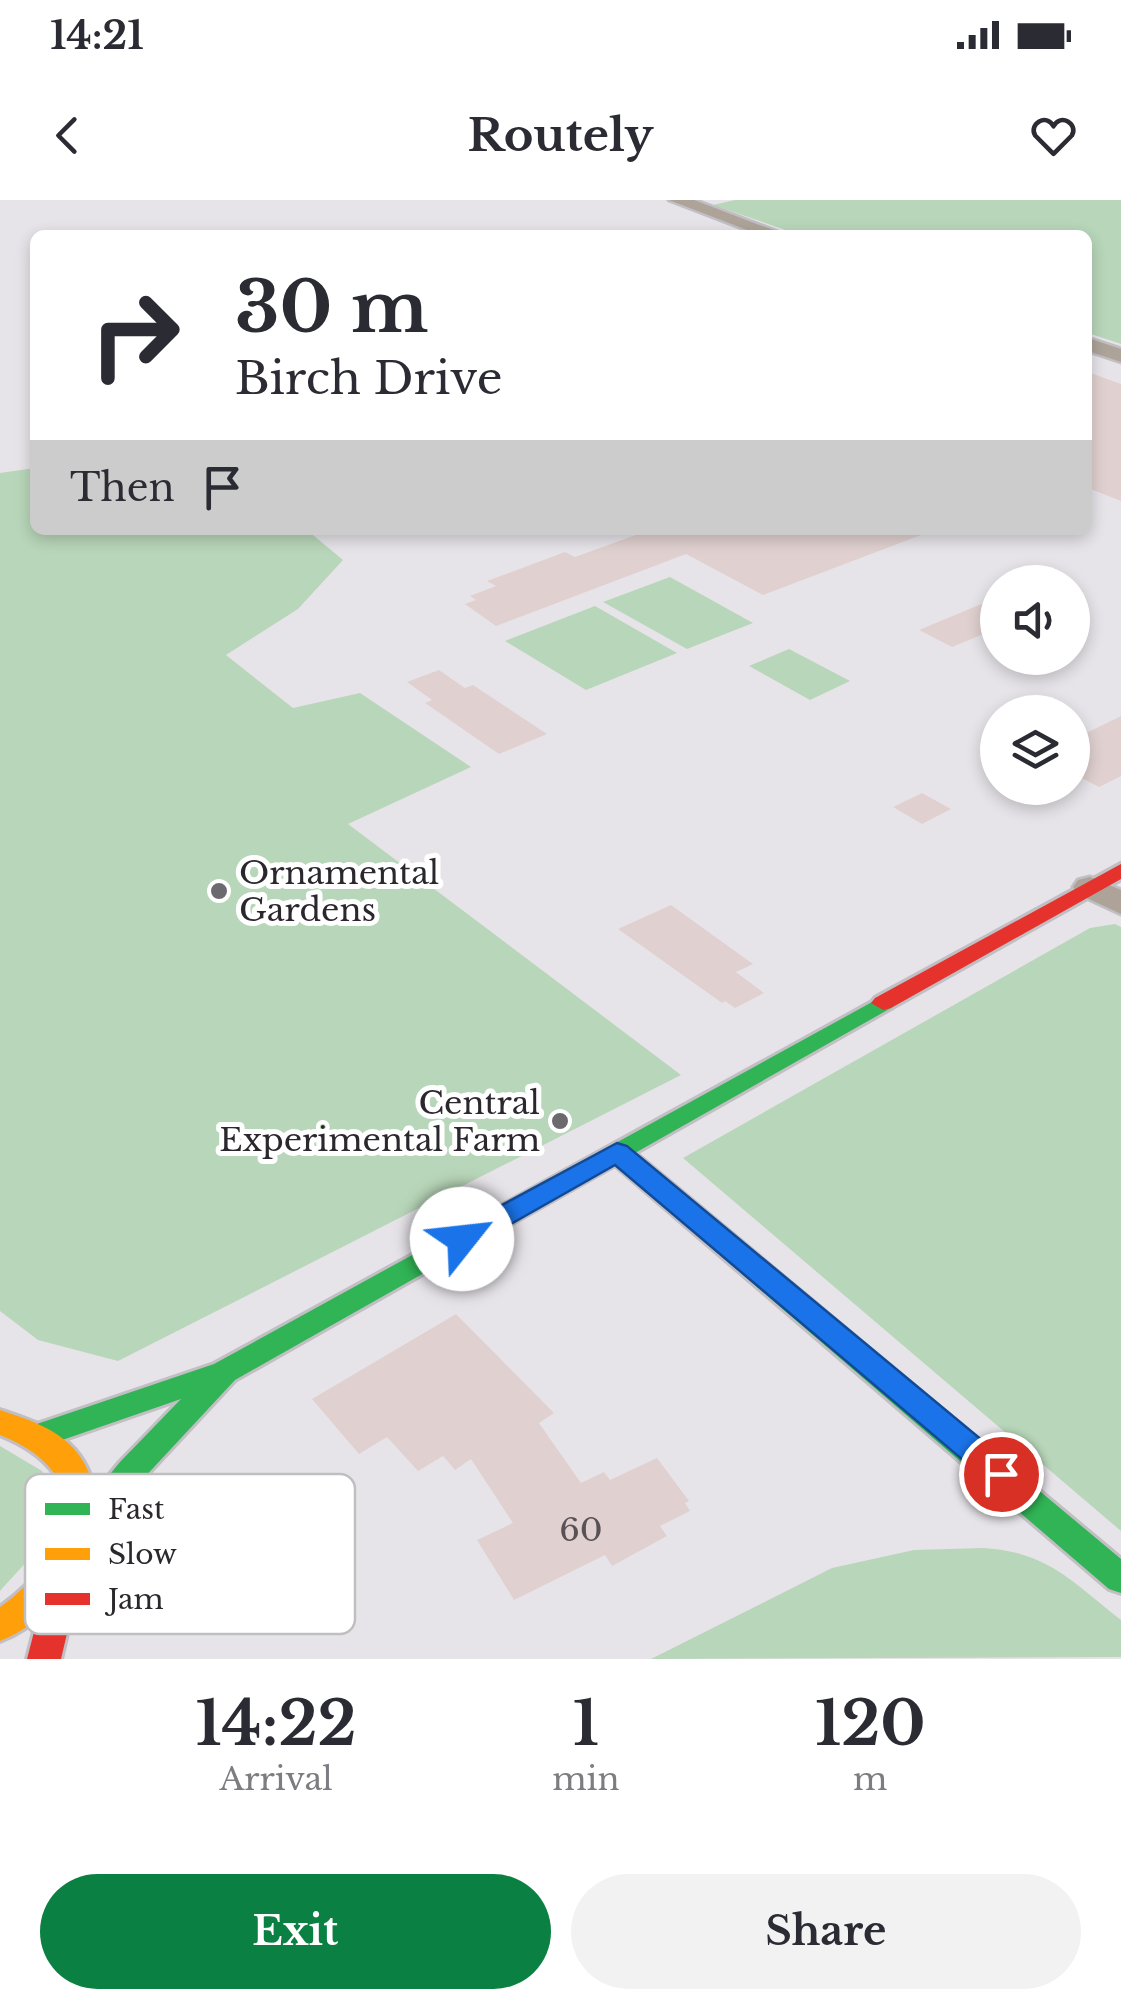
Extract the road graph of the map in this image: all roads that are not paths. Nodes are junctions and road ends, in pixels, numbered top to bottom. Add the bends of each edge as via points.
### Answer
1 (711, 200) edge
2 (684, 202) edge
3 (763, 230) edge
4 (1092, 345) edge
5 (1121, 356) edge
6 (1121, 870) edge
7 (1090, 887) junction
8 (1121, 904) edge
9 (617, 1152) junction
10 (224, 1372) junction
11 (4, 1418) edge
12 (42, 1435) junction
13 (77, 1474) edge
14 (129, 1474) edge
15 (1121, 1579) edge
16 (25, 1608) edge
17 (0, 1626) edge
18 (50, 1634) edge
19 (44, 1659) edge

1 - 2 street
2 - 3 street
4 - 5 street
6 - 7 street
7 - 8 street
7 - 9 street
9 - 10 street
9 - 15 street
10 - 12 street
10 - 14 street
11 - 12 street
12 - 13 street
16 - 17 street
18 - 19 street

